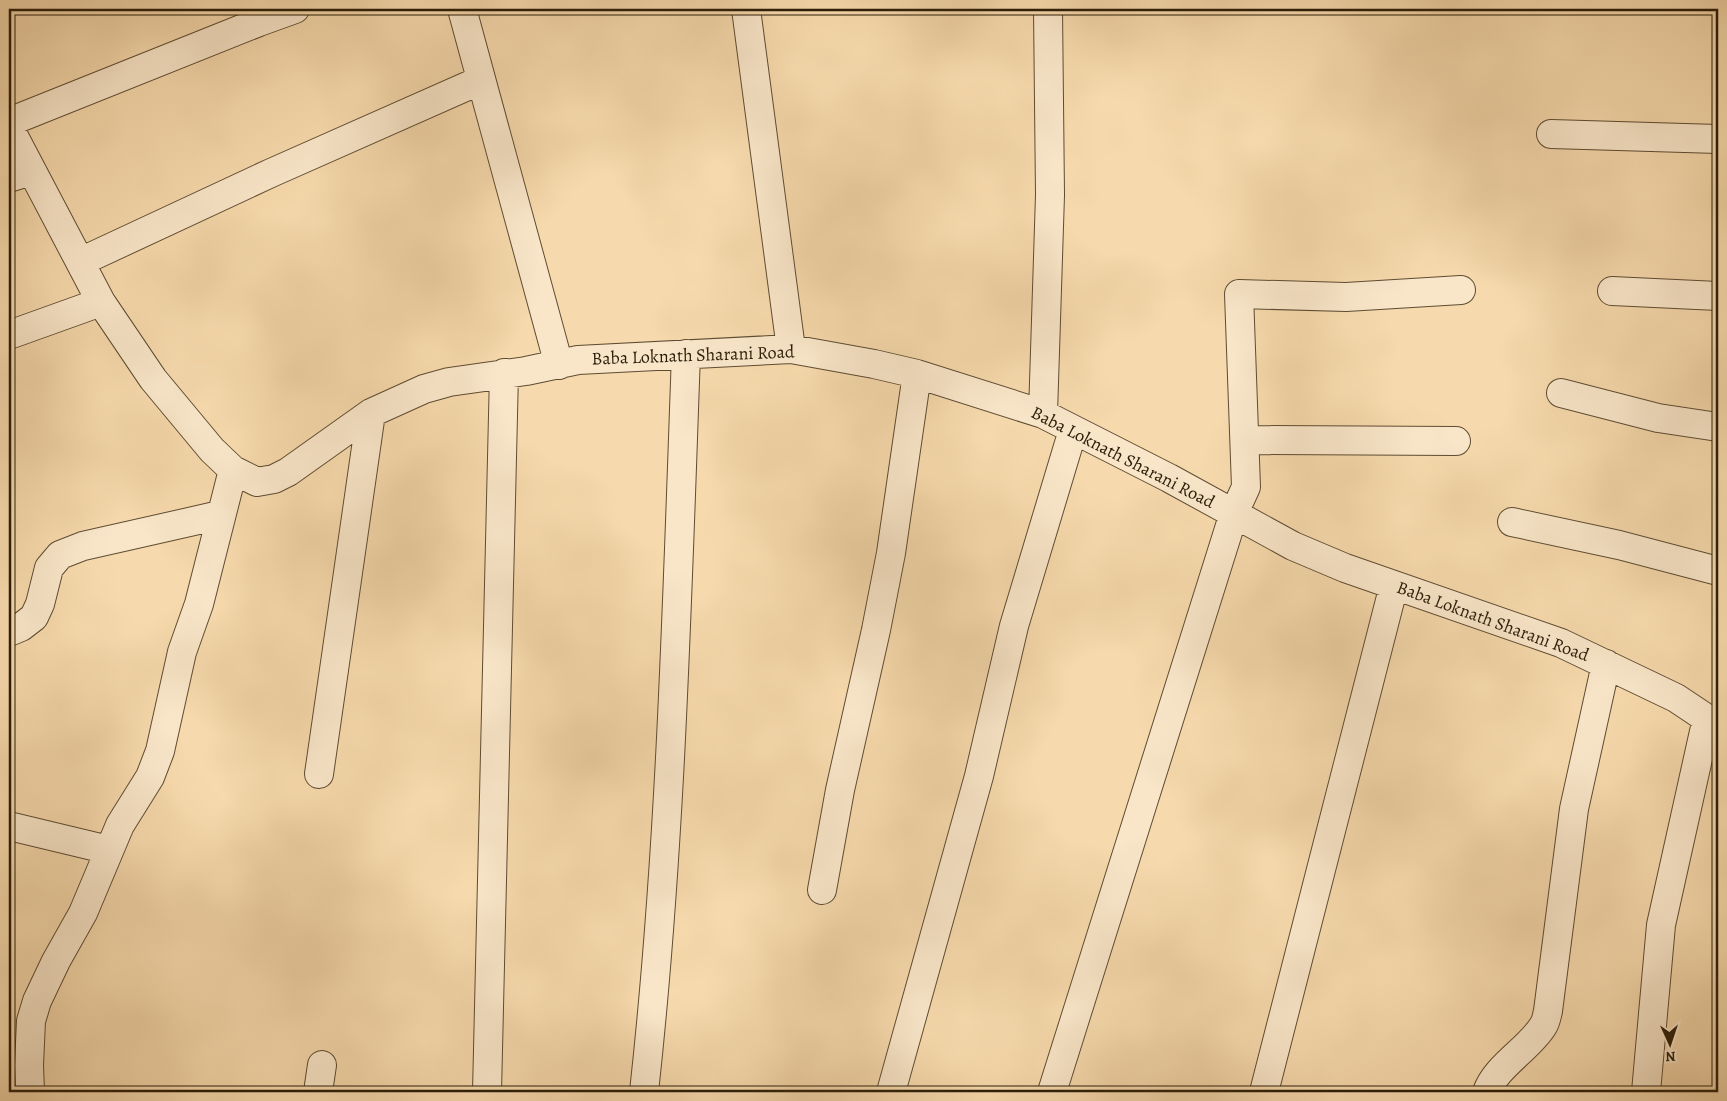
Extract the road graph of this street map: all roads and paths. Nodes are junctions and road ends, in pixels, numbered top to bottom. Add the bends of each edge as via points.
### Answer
1 (295, 9) edge
2 (462, 9) edge
3 (746, 9) edge
4 (1048, 9) edge
5 (481, 80) junction
6 (9, 122) edge
7 (9, 127) edge
8 (1550, 134) dead end
9 (1718, 139) edge
10 (20, 174) edge
11 (80, 262) junction
12 (1461, 290) dead end
13 (1612, 292) dead end
14 (1718, 296) edge
15 (101, 302) junction
16 (9, 335) edge
17 (791, 348) junction
18 (686, 354) junction
19 (558, 364) junction
20 (504, 373) junction
21 (917, 374) junction
22 (1561, 393) dead end
23 (371, 413) junction
24 (1043, 414) junction
25 (1718, 427) edge
26 (1072, 430) junction
27 (1245, 440) junction
28 (1456, 441) dead end
29 (233, 470) junction
30 (1234, 513) junction
31 (220, 515) junction
32 (1512, 522) dead end
33 (1718, 571) edge
34 (1394, 585) junction
35 (9, 632) edge
36 (1606, 664) junction
37 (1712, 722) edge
38 (319, 774) dead end
39 (9, 826) edge
40 (109, 850) junction
41 (822, 890) dead end
42 (322, 1065) dead end
43 (19, 1066) edge
44 (30, 1092) edge
45 (318, 1092) edge
46 (487, 1092) edge
47 (644, 1092) edge
48 (891, 1092) edge
49 (1052, 1092) edge
50 (1264, 1092) edge
51 (1487, 1092) edge
52 (1646, 1092) edge

1 - 6 street
2 - 5 street
3 - 17 street
4 - 24 street via 1050,195
5 - 11 street
5 - 19 street
7 - 10 street, Baba Loknath Sharani Road
8 - 9 street
10 - 11 street, Baba Loknath Sharani Road
11 - 15 street, Baba Loknath Sharani Road
12 - 27 street via 1346,297 1239,294
13 - 14 street
15 - 16 street
15 - 29 street, Baba Loknath Sharani Road via 153,379 212,450
17 - 18 street, Baba Loknath Sharani Road
17 - 21 street, Baba Loknath Sharani Road
18 - 19 street, Baba Loknath Sharani Road
18 - 47 street via 671,762
19 - 20 street, Baba Loknath Sharani Road
20 - 23 street, Baba Loknath Sharani Road via 424,389
20 - 46 street
21 - 24 street, Baba Loknath Sharani Road
21 - 41 street via 891,553
22 - 25 street via 1658,418
23 - 29 street, Baba Loknath Sharani Road via 274,479 257,482
23 - 38 street
24 - 26 street, Baba Loknath Sharani Road
26 - 30 street, Baba Loknath Sharani Road
26 - 48 street via 1014,626 979,776
27 - 28 street
27 - 30 street via 1246,487
29 - 31 street
30 - 34 street, Baba Loknath Sharani Road via 1293,546
30 - 49 street
31 - 35 street via 83,546 60,555 49,568 34,617
31 - 40 street via 198,604 182,652 160,751 150,776
32 - 33 street
34 - 36 street, Baba Loknath Sharani Road via 1561,643
34 - 50 street
36 - 37 street, Baba Loknath Sharani Road via 1676,698
36 - 51 street via 1574,809 1548,1011 1544,1025 1489,1085
37 - 52 street via 1661,925
39 - 40 street
40 - 43 street via 83,914 37,1001
42 - 45 street
43 - 44 street

